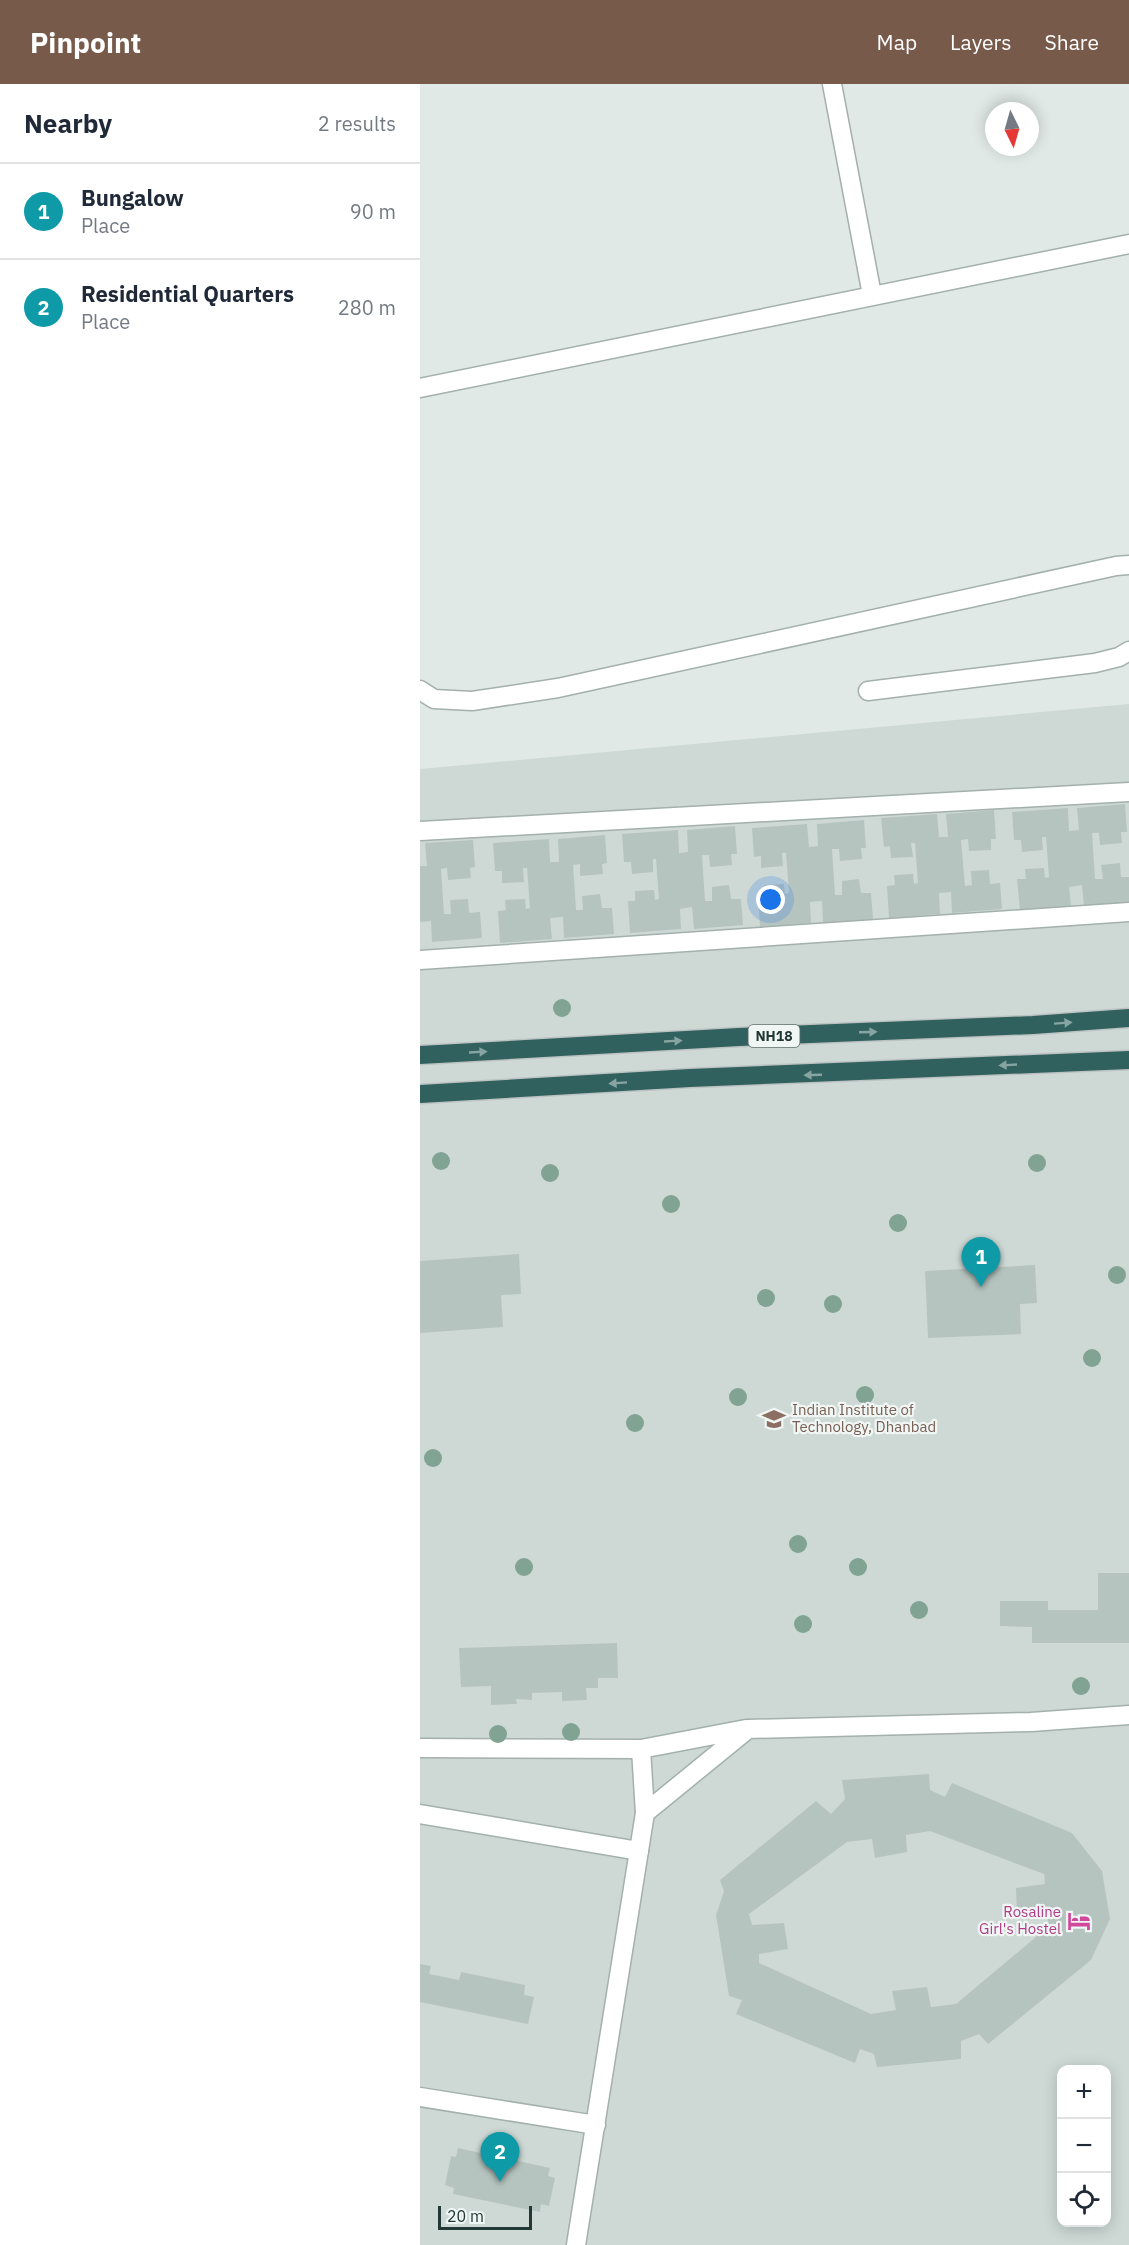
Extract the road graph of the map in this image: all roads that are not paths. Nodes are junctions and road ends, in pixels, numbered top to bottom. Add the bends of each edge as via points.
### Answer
1 (832, 84) edge
2 (1129, 244) edge
3 (872, 295) junction
4 (420, 388) edge
5 (1129, 565) edge
6 (1129, 651) edge
7 (420, 690) edge
8 (868, 691) dead end
9 (1129, 792) edge
10 (420, 831) edge
11 (1129, 912) edge
12 (420, 960) edge
13 (1129, 1018) edge
14 (420, 1055) edge
15 (1129, 1060) edge
16 (420, 1094) edge
17 (1129, 1715) edge
18 (748, 1729) junction
19 (420, 1748) edge
20 (641, 1749) junction
21 (645, 1813) junction
22 (420, 1814) edge
23 (639, 1851) junction
24 (420, 2097) edge
25 (596, 2125) junction
26 (576, 2245) edge

1 - 3 street
2 - 3 street
3 - 4 street
5 - 7 street via 558,688 472,701 434,699
6 - 8 street via 1095,663
9 - 10 street
11 - 12 street
14 -> 13 highway, NH18
15 -> 16 highway via 690,1078
17 - 18 street via 1031,1722
18 - 20 street
18 - 21 street
19 - 20 street
20 - 21 street
21 - 23 street
22 - 23 street
23 - 25 street
24 - 25 street
25 - 26 street

